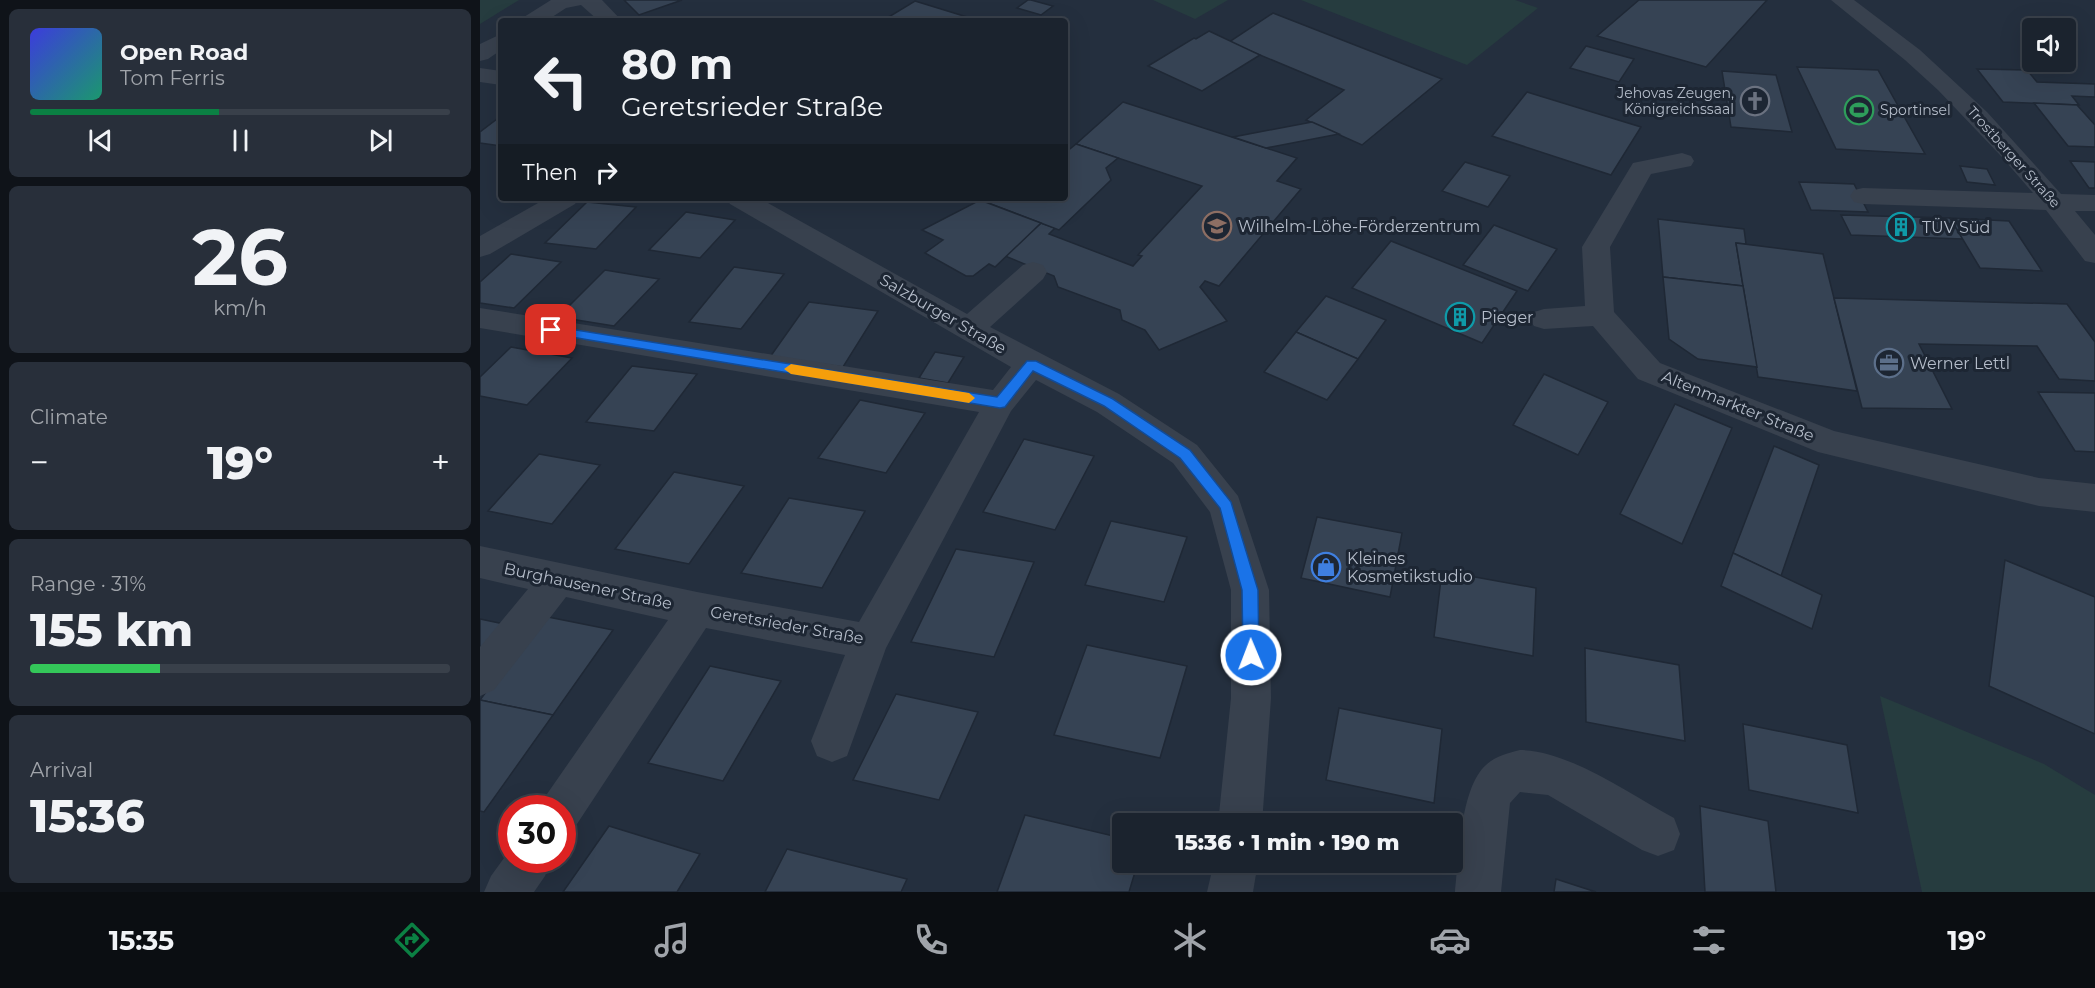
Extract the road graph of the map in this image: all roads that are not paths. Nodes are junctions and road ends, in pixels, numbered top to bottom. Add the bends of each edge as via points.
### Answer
1 (574, 0) edge
2 (587, 0) edge
3 (1841, 0) edge
4 (545, 17) edge
5 (608, 18) edge
6 (498, 42) edge
7 (480, 54) edge
8 (480, 75) edge
9 (498, 78) edge
10 (1682, 161) dead end
11 (1863, 196) dead end
12 (561, 201) edge
13 (747, 201) edge
14 (2056, 202) junction
15 (2095, 203) edge
16 (480, 248) edge
17 (2095, 254) edge
18 (1034, 272) dead end
19 (1599, 315) junction
20 (480, 318) edge
21 (1544, 319) dead end
22 (970, 328) junction
23 (1032, 364) junction
24 (1000, 403) junction
25 (2095, 498) edge
26 (480, 562) edge
27 (558, 579) junction
28 (697, 609) junction
29 (869, 642) junction
30 (480, 677) edge
31 (832, 741) dead end
32 (571, 795) edge
33 (1241, 813) edge
34 (1658, 834) dead end
35 (520, 873) edge
36 (1234, 873) edge
37 (507, 892) edge
38 (1230, 892) edge
39 (1478, 892) edge

1 - 4 street
2 - 5 street
3 - 14 street, Trostberger Straße via 1873,22 1966,104
6 - 7 street
8 - 9 street
10 - 19 street via 1642,168 1596,247
11 - 14 street
12 - 16 street
13 - 22 street, Salzburger Straße
14 - 15 street
14 - 17 street, Trostberger Straße
18 - 22 street
19 - 21 street
19 - 25 street, Altenmarkter Straße via 1649,371 1830,443 2039,492
20 - 24 street
22 - 23 street, Salzburger Straße
23 - 24 street, Geretsrieder Straße
23 - 33 street, Salzburger Straße via 1108,403 1185,454 1226,506 1250,590 1251,698
24 - 29 street, Geretsrieder Straße
26 - 27 street, Burghausener Straße
27 - 28 street, Burghausener Straße
27 - 30 street
28 - 29 street, Geretsrieder Straße
28 - 32 street, Geretsrieder Straße
29 - 31 street
34 - 39 street via 1554,776 1536,770 1520,771 1492,788 1486,807
35 - 37 street
36 - 38 street

